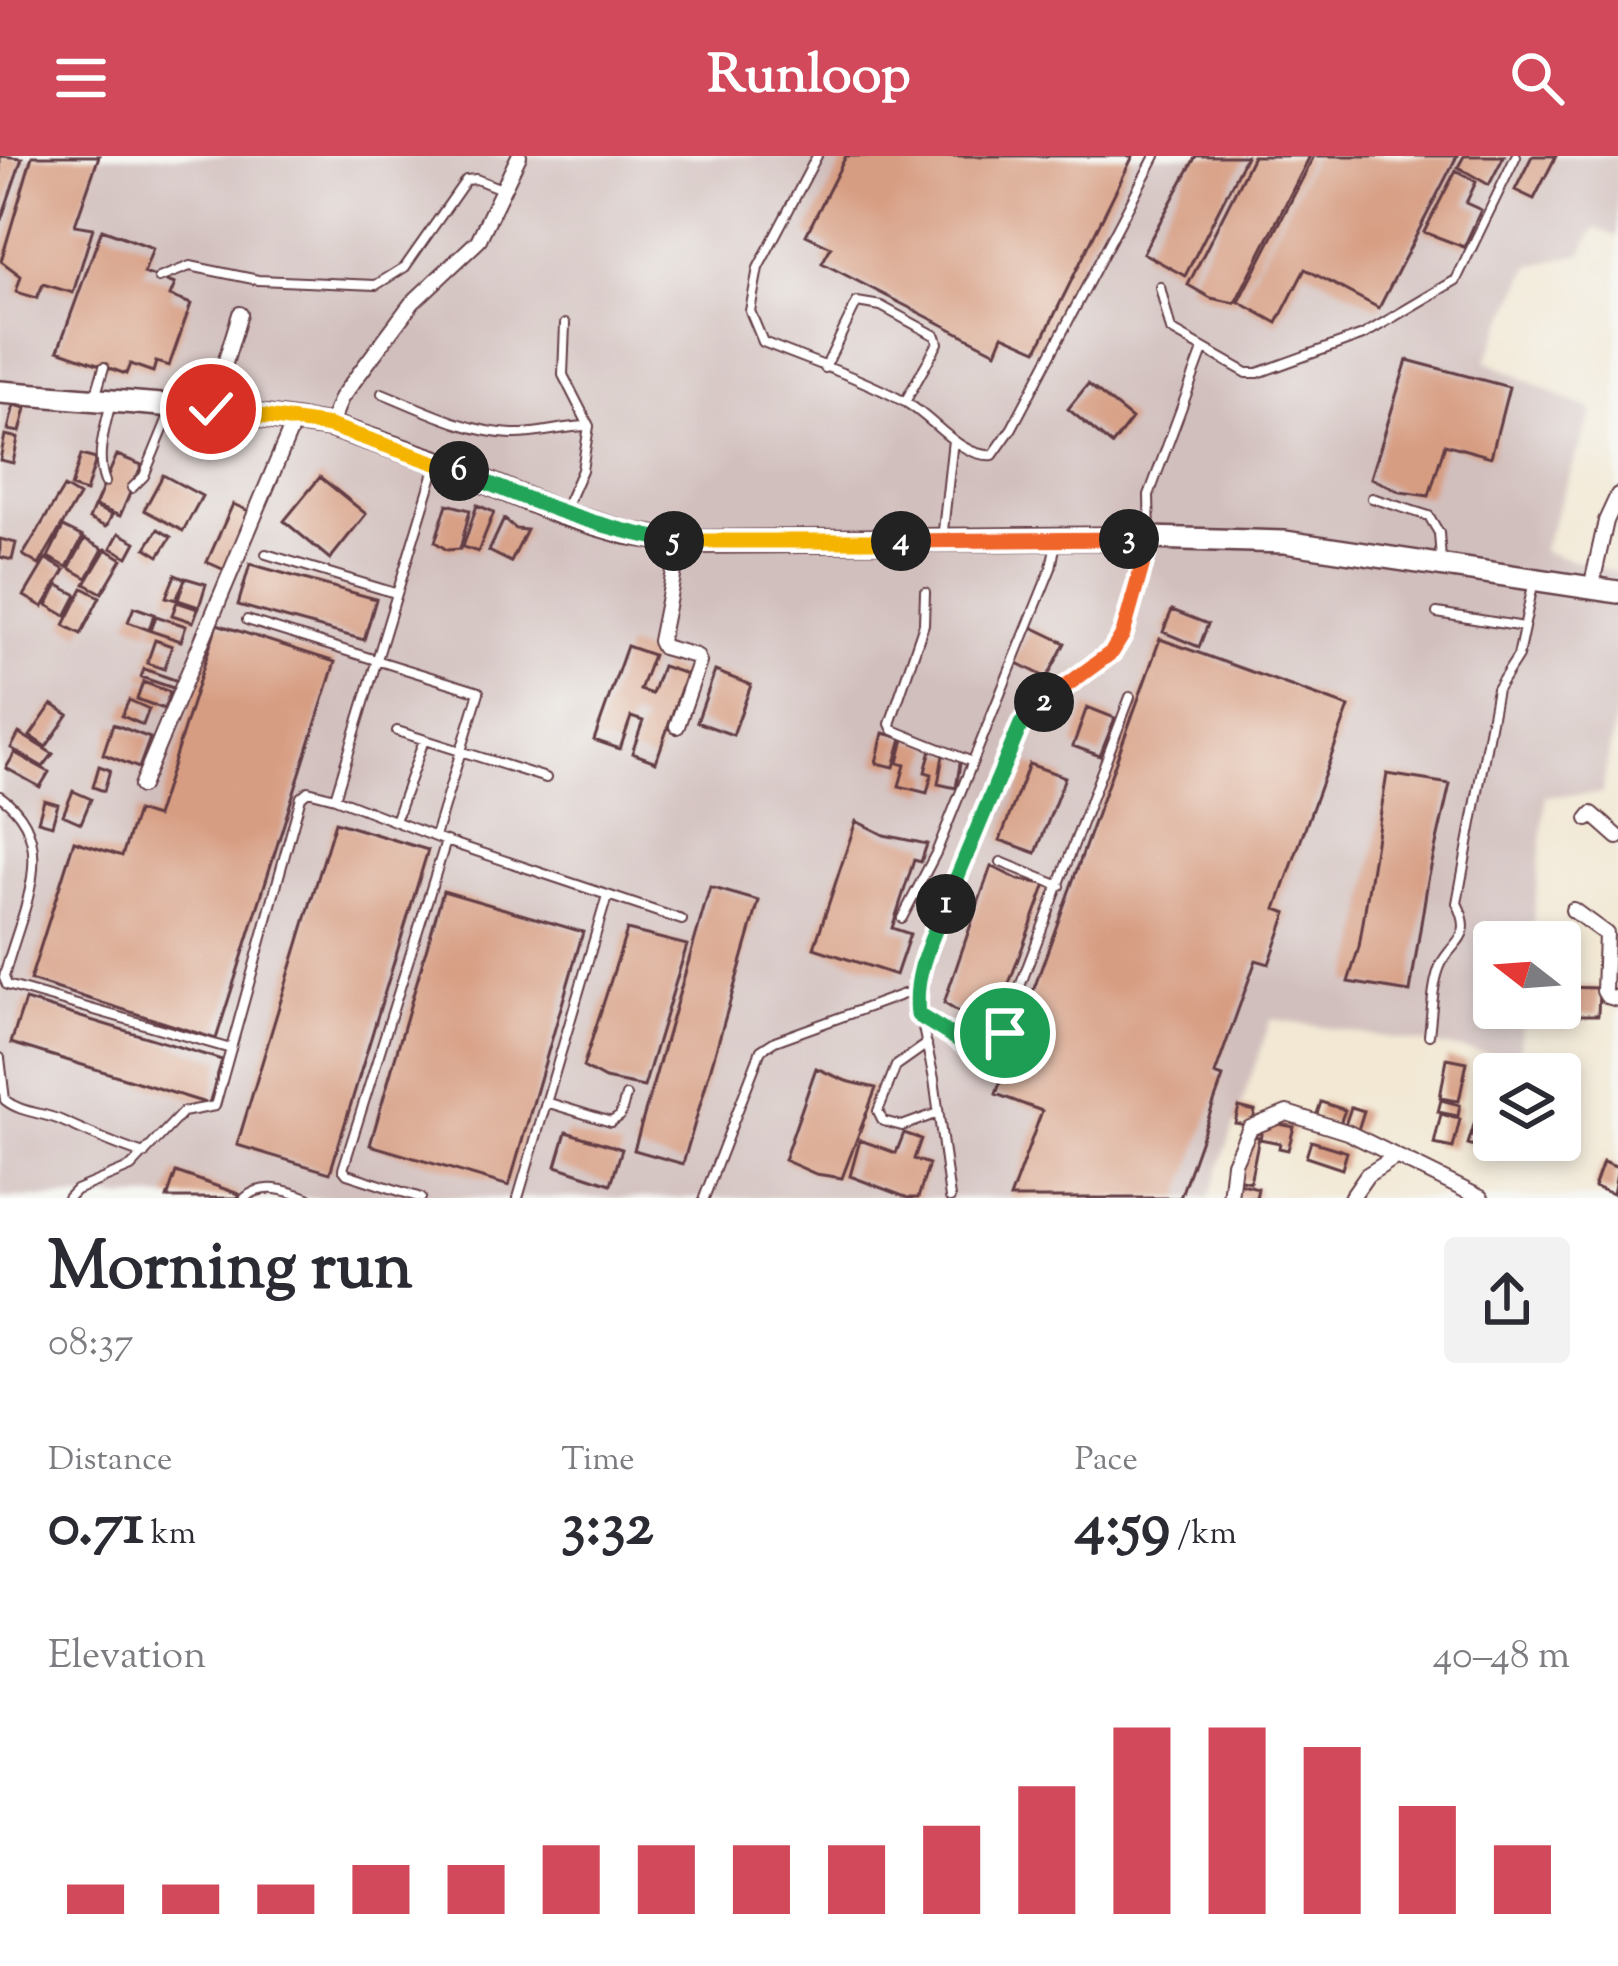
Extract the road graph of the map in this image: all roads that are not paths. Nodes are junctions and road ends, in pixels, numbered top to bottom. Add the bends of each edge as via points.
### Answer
1 (519, 156) edge
2 (817, 156) edge
3 (1155, 156) edge
4 (1516, 156) edge
5 (505, 190) junction
6 (159, 278) dead end
7 (1160, 287) dead end
8 (240, 314) dead end
9 (565, 324) dead end
10 (1203, 350) junction
11 (104, 367) dead end
12 (825, 368) junction
13 (0, 392) edge
14 (382, 393) dead end
15 (103, 399) junction
16 (905, 402) junction
17 (172, 406) junction
18 (211, 409) junction
19 (295, 419) junction
20 (330, 426) junction
21 (589, 426) junction
22 (953, 440) junction
23 (438, 462) junction
24 (105, 482) dead end
25 (132, 488) dead end
26 (1618, 495) edge
27 (1372, 498) dead end
28 (562, 514) junction
29 (1150, 538) junction
30 (1057, 540) junction
31 (942, 541) junction
32 (680, 542) junction
33 (266, 554) dead end
34 (1442, 565) junction
35 (1535, 580) junction
36 (1591, 588) junction
37 (925, 592) dead end
38 (1618, 592) edge
39 (395, 593) junction
40 (1437, 613) dead end
41 (247, 620) dead end
42 (1524, 627) junction
43 (377, 660) junction
44 (1130, 697) dead end
45 (677, 726) dead end
46 (397, 731) dead end
47 (424, 740) junction
48 (462, 750) junction
49 (970, 760) junction
50 (546, 778) dead end
51 (141, 786) dead end
52 (0, 796) edge
53 (335, 798) junction
54 (1588, 819) dead end
55 (395, 821) junction
56 (435, 836) junction
57 (1618, 837) edge
58 (446, 841) junction
59 (1001, 862) dead end
60 (1060, 886) junction
61 (607, 896) junction
62 (1573, 910) dead end
63 (902, 918) dead end
64 (682, 920) dead end
65 (1612, 933) edge
66 (915, 990) junction
67 (1618, 999) edge
68 (918, 1015) junction
69 (1429, 1035) dead end
70 (927, 1044) junction
71 (231, 1049) junction
72 (0, 1058) edge
73 (626, 1096) dead end
74 (546, 1102) junction
75 (938, 1113) junction
76 (144, 1154) junction
77 (1394, 1158) junction
78 (703, 1197) edge
79 (68, 1198) edge
80 (245, 1198) edge
81 (308, 1198) edge
82 (421, 1198) edge
83 (518, 1198) edge
84 (950, 1198) edge
85 (1229, 1198) edge
86 (1352, 1198) edge
87 (1481, 1198) edge

1 - 5 street
2 - 12 lane via 758,268 750,310 764,342
3 - 22 lane via 993,455
4 - 10 lane via 1456,280 1363,335 1258,373
5 - 6 lane via 466,180 405,267 376,285 258,280 190,266
5 - 20 street via 478,241 412,303 341,398
7 - 10 lane via 1171,331
8 - 18 street
9 - 21 lane via 563,375
10 - 29 lane via 1149,495
11 - 15 lane
12 - 16 lane
12 - 16 lane via 856,302 881,306 938,343
13 - 15 main road
14 - 21 lane via 464,426 514,435
15 - 17 main road
15 - 24 lane
16 - 22 lane
17 - 18 main road
17 - 25 lane
18 - 19 main road
19 - 20 main road
19 - 51 street
20 - 23 main road
21 - 28 lane
22 - 31 lane
23 - 28 main road
23 - 39 lane
26 - 36 street
27 - 34 lane via 1429,516
28 - 32 main road
29 - 30 main road
29 - 34 main road via 1285,542
29 - 66 lane via 1112,652 1021,724
30 - 31 main road
30 - 49 lane
31 - 32 main road
32 - 45 street via 660,641 699,662
33 - 39 lane
34 - 35 main road
35 - 36 main road
35 - 42 lane
36 - 38 main road
37 - 49 lane via 924,624 890,724
39 - 43 lane
40 - 42 lane
41 - 43 lane
42 - 69 lane via 1518,656 1497,689 1457,903 1462,941 1442,963
43 - 48 lane via 479,692
43 - 53 lane
44 - 60 lane
46 - 47 lane
47 - 48 lane
47 - 55 lane
48 - 50 lane
48 - 56 lane
49 - 63 lane
52 - 71 lane via 30,828 37,855 7,985
53 - 55 lane
53 - 71 lane via 308,791 301,797
54 - 57 street via 1592,814
55 - 56 lane
56 - 58 lane
58 - 61 lane
58 - 82 lane via 344,1169
59 - 60 lane
60 - 68 lane via 995,1052 983,1055
61 - 64 lane
61 - 74 lane
62 - 65 street
65 - 67 street via 1604,991
66 - 68 lane
66 - 78 lane via 761,1050
68 - 70 lane
70 - 75 lane
70 - 75 lane via 896,1066 878,1111 902,1126
71 - 76 lane via 215,1106 183,1112
72 - 76 lane via 10,1105
73 - 74 lane via 616,1122
74 - 83 lane
75 - 84 lane
76 - 79 lane
77 - 85 street via 1286,1113 1243,1138
77 - 86 street via 1367,1175
77 - 87 street
80 - 81 lane via 273,1189

